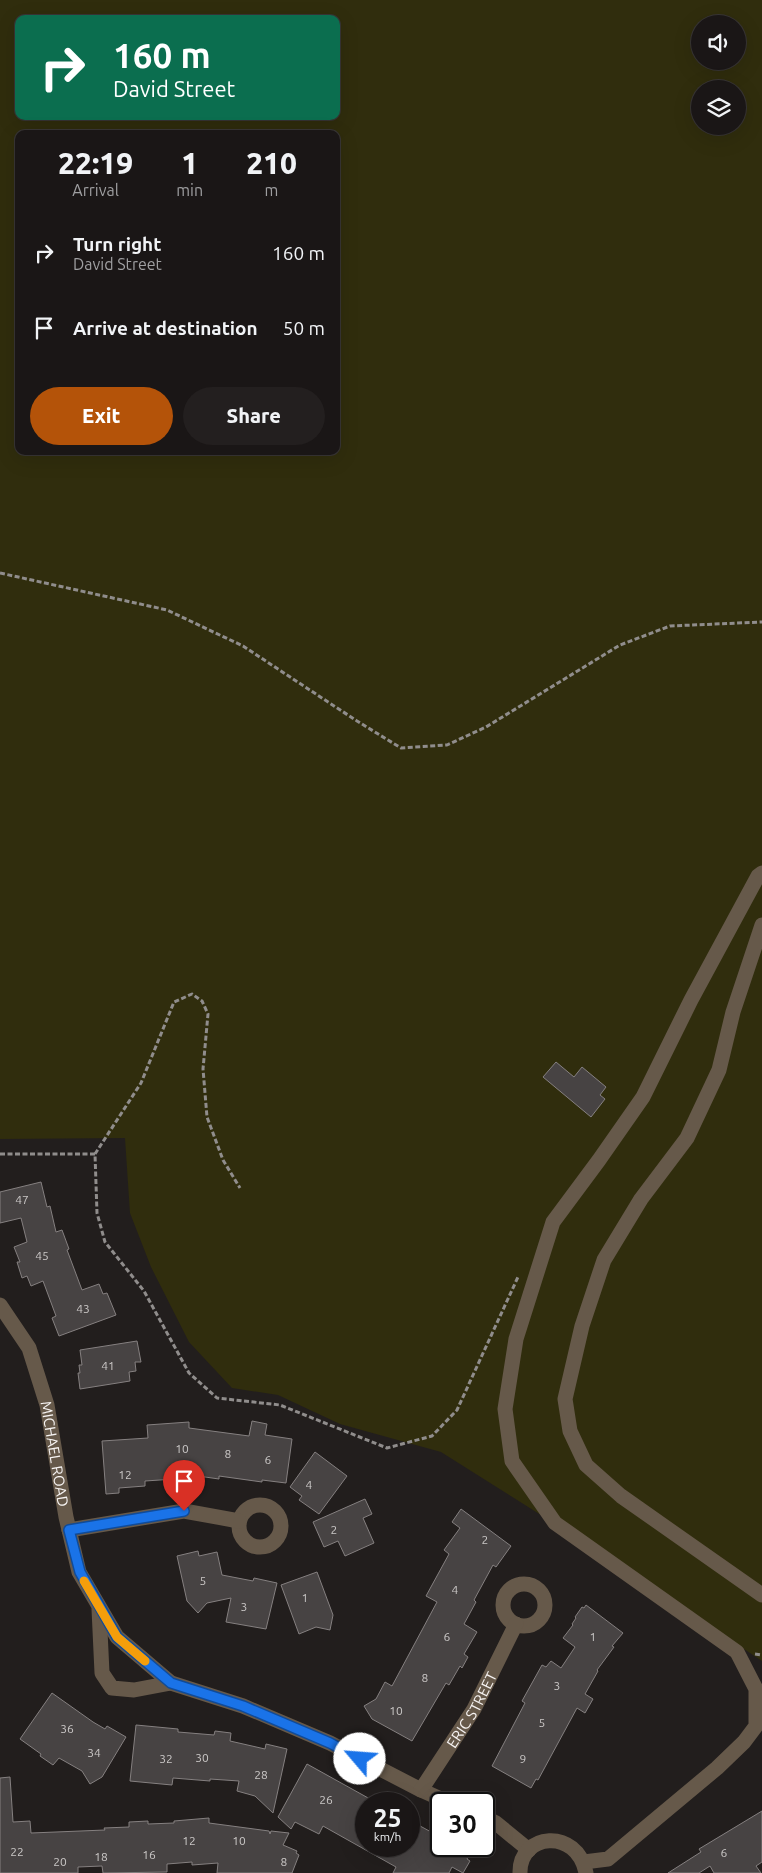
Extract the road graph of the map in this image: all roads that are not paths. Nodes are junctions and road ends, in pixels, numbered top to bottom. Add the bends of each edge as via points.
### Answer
1 (762, 873) edge
2 (762, 925) edge
3 (0, 1305) edge
4 (239, 1521) dead end
5 (69, 1530) junction
6 (762, 1595) edge
7 (99, 1608) junction
8 (516, 1624) dead end
9 (171, 1683) junction
10 (421, 1790) junction
11 (430, 1794) edge
12 (495, 1822) edge
13 (529, 1850) junction
14 (585, 1868) edge
15 (520, 1873) edge

1 - 14 street via 690,1000 644,1097 553,1222 516,1339 505,1409 512,1461 556,1523 737,1652 756,1689 756,1726 744,1742 608,1859
2 - 6 street via 733,1012 719,1070 687,1138 641,1199 604,1260 582,1326 565,1399 570,1431 586,1465 621,1496
3 - 5 street, MICHAEL ROAD via 29,1348 46,1405
4 - 5 street via 184,1511
5 - 7 street, MICHAEL ROAD via 80,1572
7 - 9 street, MICHAEL ROAD via 117,1637
7 - 9 street, MICHAEL ROAD via 102,1673 112,1688 134,1690
8 - 10 street, ERIC STREET via 474,1709
9 - 10 street, MICHAEL ROAD via 243,1706 330,1743
10 - 11 street, MICHAEL ROAD
12 - 13 street
13 - 14 street via 538,1843 560,1841 578,1853
13 - 15 street via 523,1858

